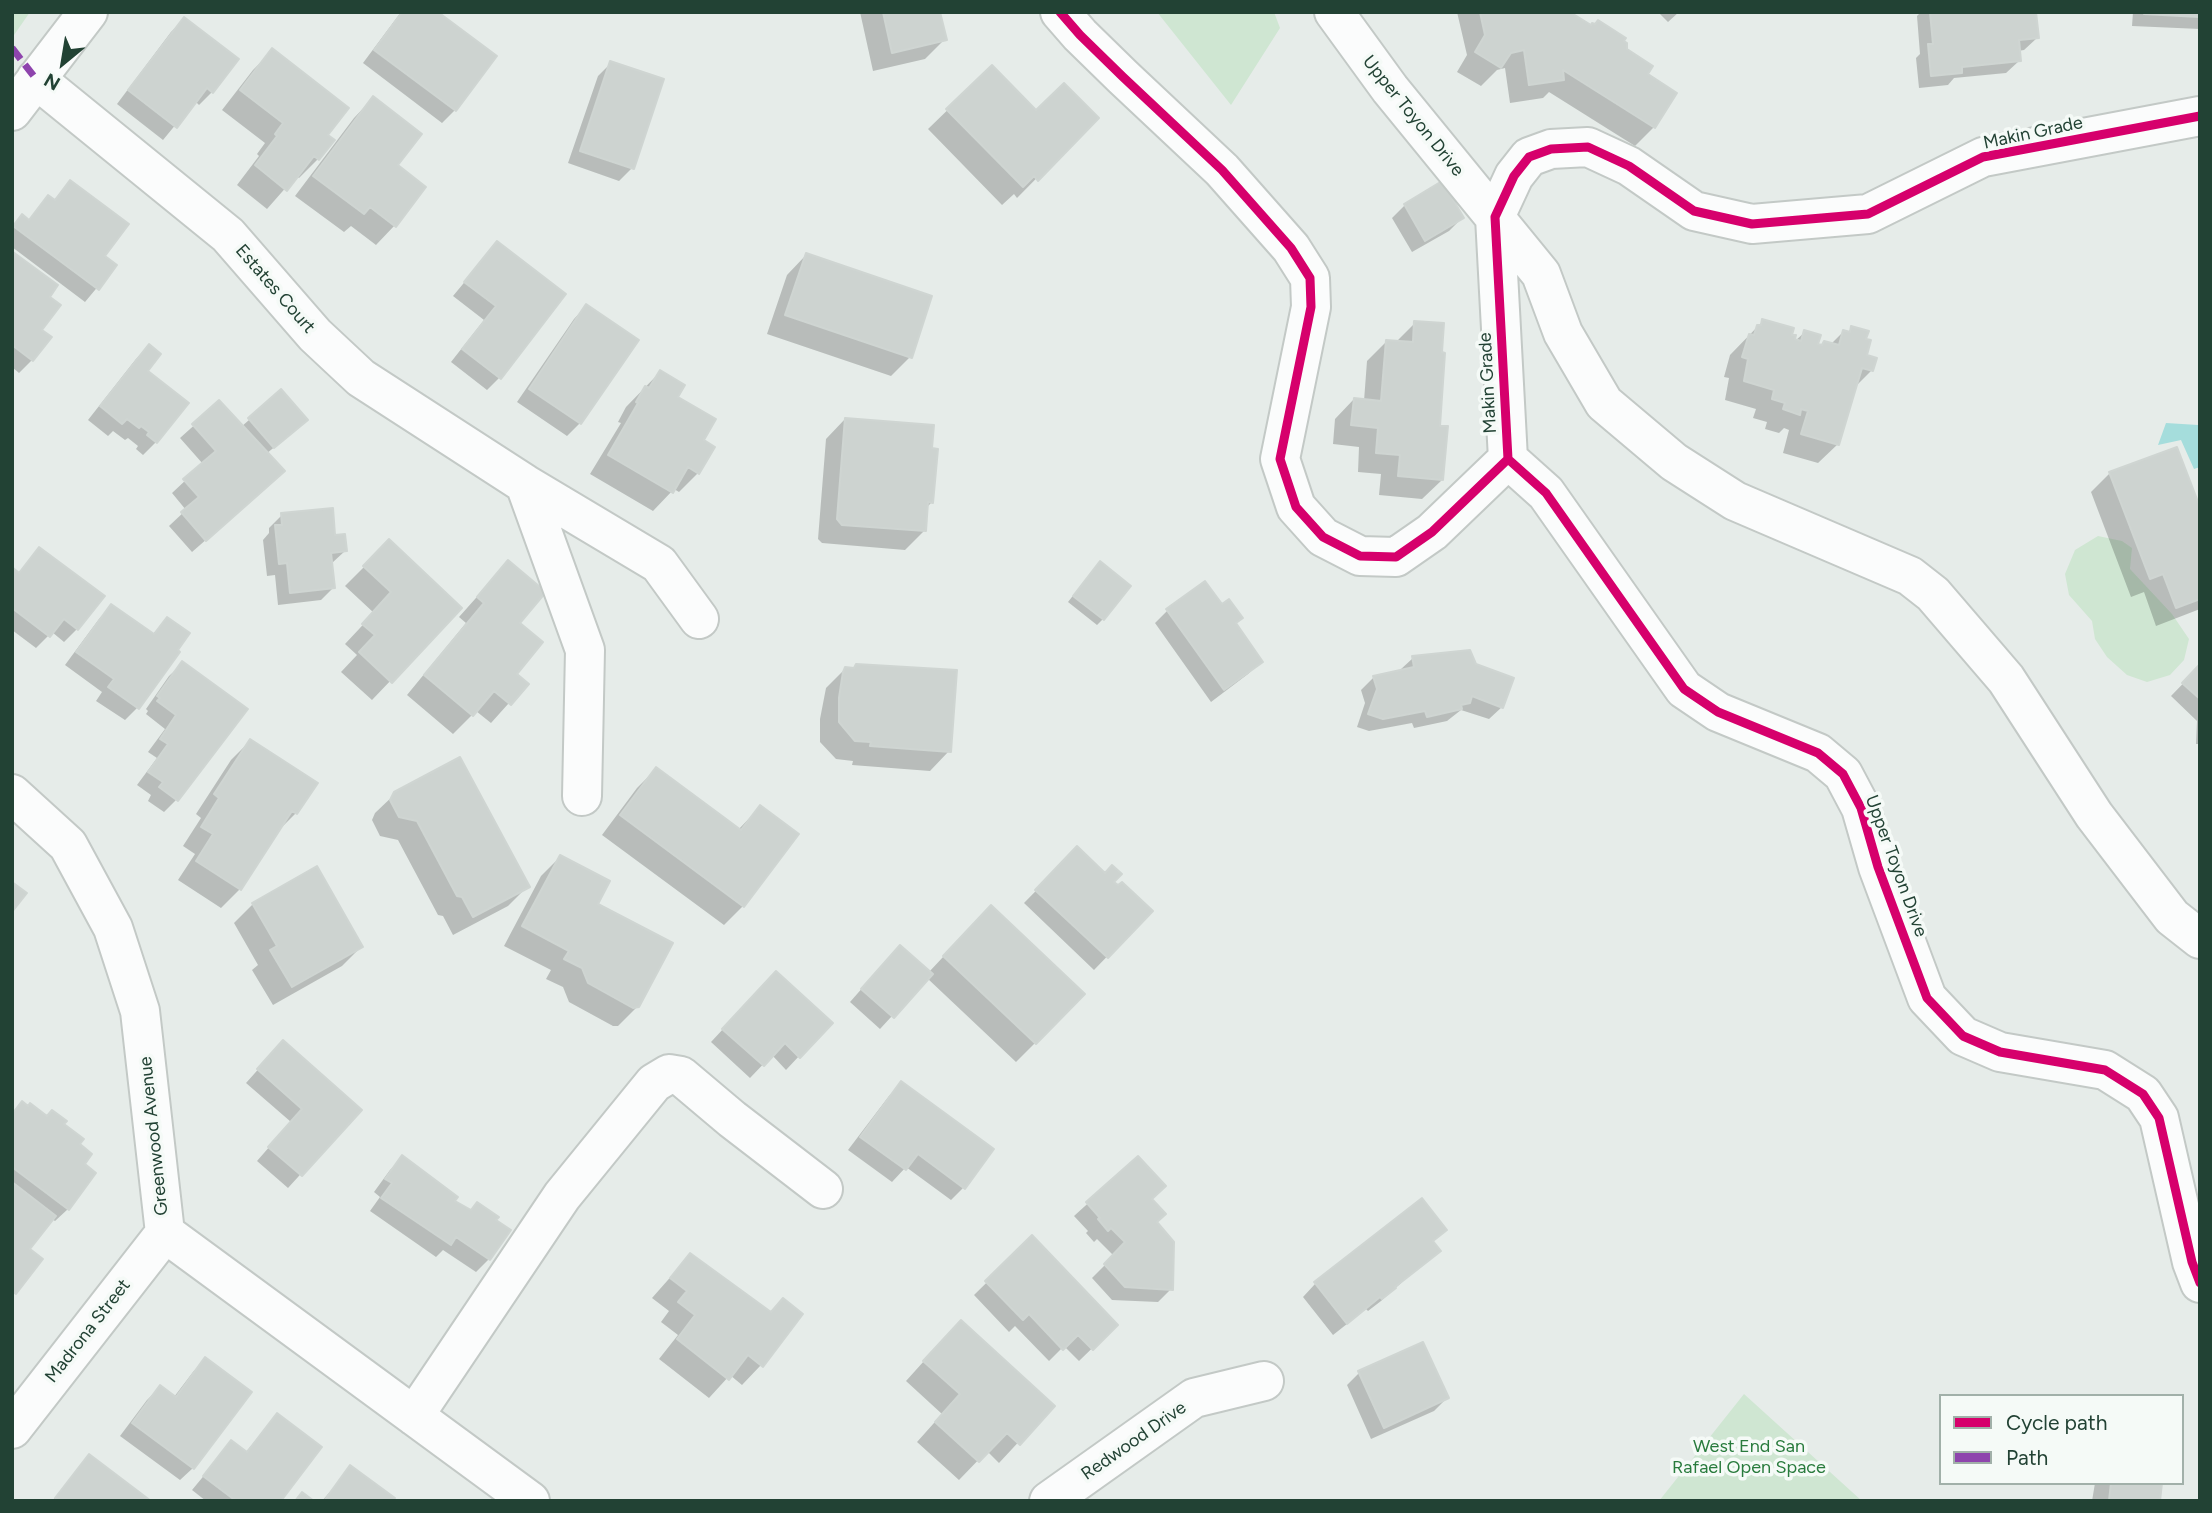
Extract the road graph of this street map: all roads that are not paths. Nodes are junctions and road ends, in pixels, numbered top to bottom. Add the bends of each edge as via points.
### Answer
1 (88, 12) edge
2 (1060, 12) edge
3 (1334, 12) edge
4 (36, 79) junction
5 (12, 111) edge
6 (2200, 116) edge
7 (1495, 217) junction
8 (1508, 459) junction
9 (525, 484) junction
10 (699, 619) dead end
11 (12, 794) edge
12 (582, 796) dead end
13 (2200, 939) edge
14 (823, 1189) dead end
15 (165, 1233) junction
16 (2200, 1283) edge
17 (1264, 1381) dead end
18 (414, 1416) junction
19 (12, 1429) edge
20 (530, 1501) edge
21 (1049, 1501) edge

1 - 4 street
2 - 8 street via 1222,170 1291,248 1310,278 1311,307 1280,458 1296,507 1323,537 1360,556 1396,557 1432,532
3 - 7 street, Upper Toyon Drive
4 - 5 street
4 - 9 street, Estates Court via 228,235 315,335 361,378
6 - 7 street, Makin Grade via 1983,157 1868,214 1752,224 1694,211 1629,166 1588,147 1551,149 1529,157 1514,176
7 - 8 street, Makin Grade
7 - 13 street, Upper Toyon Drive via 1541,274 1563,332 1604,403 1674,461 1735,501 1910,576 1933,594 2006,680 2094,815 2164,907
8 - 16 street, Upper Toyon Drive via 1546,493 1684,690 1718,712 1818,753 1843,774 1861,808 1927,998 1963,1036 2000,1052 2105,1070 2143,1094 2159,1118
9 - 10 street, Estates Court via 659,564
9 - 12 street via 585,650
11 - 15 street, Greenwood Avenue via 68,845 113,928 140,1011
14 - 18 street via 681,1076 669,1074 654,1083 562,1196
15 - 18 street, Greenwood Avenue
15 - 19 street, Madrona Street
17 - 21 street, Redwood Drive via 1195,1398
18 - 20 street, Greenwood Avenue

